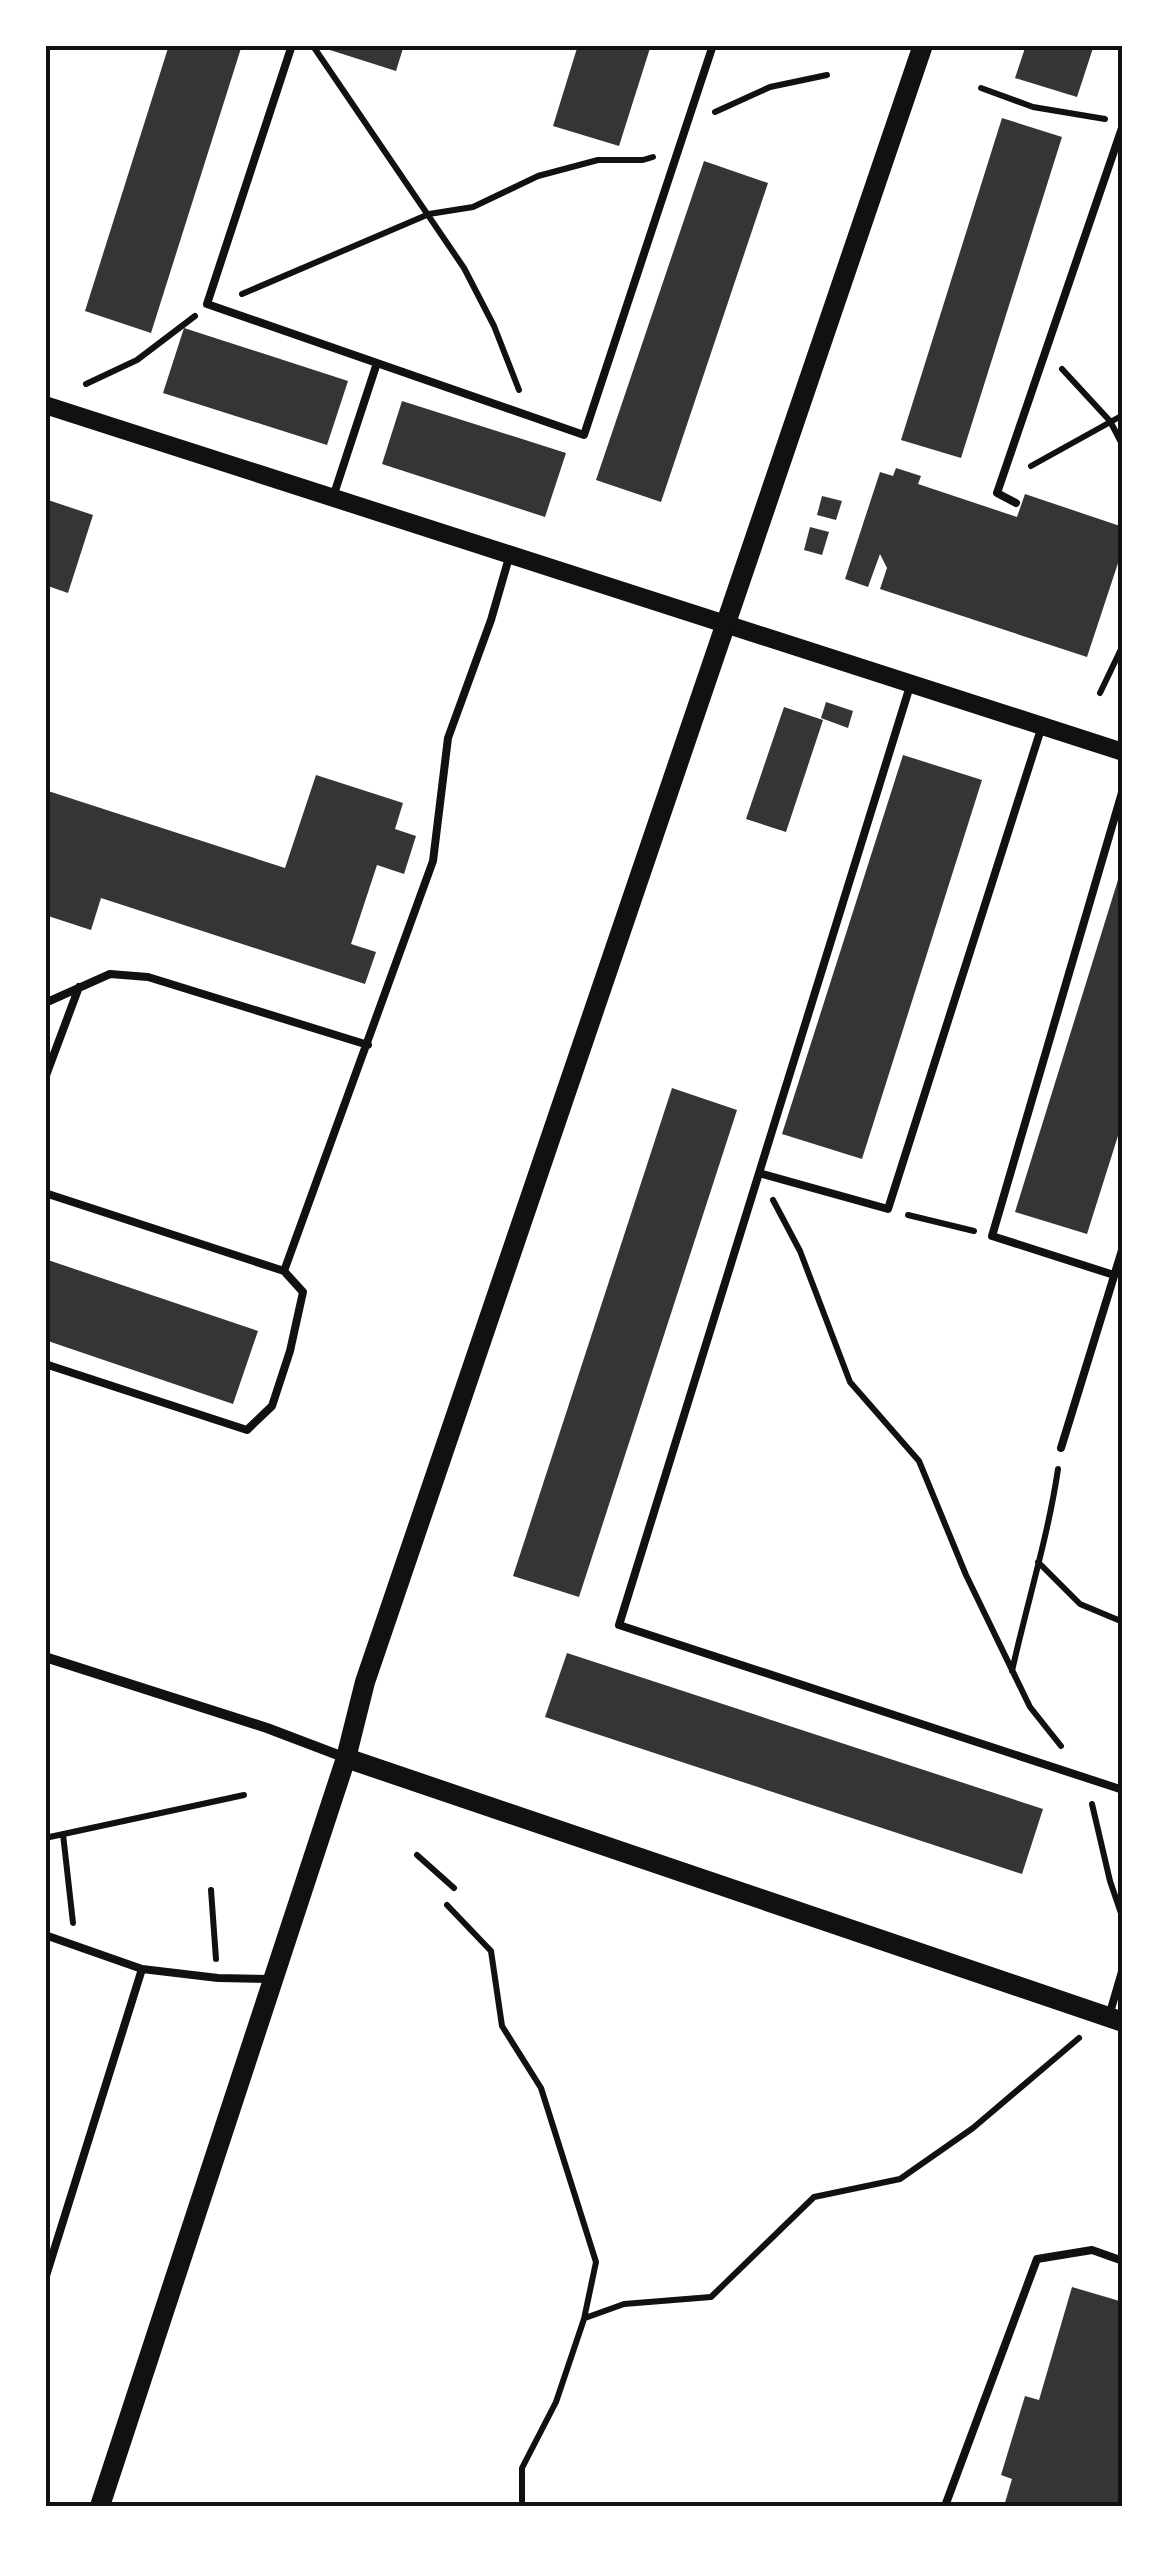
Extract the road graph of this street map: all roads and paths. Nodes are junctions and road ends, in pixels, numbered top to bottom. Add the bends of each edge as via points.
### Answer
1 (292, 45) edge
2 (312, 45) edge
3 (713, 45) edge
4 (923, 45) edge
5 (828, 75) dead end
6 (981, 88) dead end
7 (1123, 123) edge
8 (687, 126) junction
9 (679, 149) junction
10 (429, 214) junction
11 (214, 306) junction
12 (1047, 346) junction
13 (377, 363) junction
14 (86, 384) dead end
15 (45, 405) edge
16 (530, 416) junction
17 (1123, 416) edge
18 (1110, 421) junction
19 (1123, 446) edge
20 (1000, 484) junction
21 (333, 497) junction
22 (1016, 503) dead end
23 (510, 554) junction
24 (725, 623) junction
25 (1123, 645) edge
26 (911, 682) junction
27 (1100, 693) dead end
28 (1042, 724) junction
29 (1123, 752) edge
30 (1123, 789) edge
31 (79, 987) junction
32 (45, 1003) edge
33 (368, 1045) junction
34 (45, 1078) edge
35 (759, 1172) junction
36 (45, 1193) edge
37 (888, 1209) junction
38 (992, 1236) junction
39 (1123, 1248) edge
40 (284, 1271) junction
41 (1114, 1275) junction
42 (45, 1364) edge
43 (1061, 1448) joint
44 (1038, 1562) junction
45 (1123, 1622) edge
46 (45, 1657) edge
47 (1012, 1672) junction
48 (346, 1758) junction
49 (1086, 1778) junction
50 (1123, 1790) edge
51 (244, 1795) dead end
52 (63, 1834) junction
53 (45, 1838) edge
54 (417, 1855) dead end
55 (454, 1888) dead end
56 (211, 1890) dead end
57 (447, 1906) dead end
58 (1123, 1919) edge
59 (45, 1935) edge
60 (76, 1946) junction
61 (142, 1968) junction
62 (1123, 1968) edge
63 (218, 1978) junction
64 (272, 1978) junction
65 (1116, 2020) edge
66 (1123, 2260) edge
67 (45, 2279) edge
68 (584, 2318) junction
69 (100, 2506) edge
70 (522, 2506) edge
71 (945, 2506) edge

1 - 11 lane via 207,304
2 - 10 path
3 - 8 lane
4 - 24 main road
5 - 8 path via 770,88
6 - 7 path via 1032,107
7 - 12 lane
8 - 9 lane
9 - 10 path via 642,160 598,160 538,176 473,206
9 - 16 lane via 584,435
10 - 11 path
10 - 16 path via 494,326
11 - 13 lane
11 - 14 path via 137,360
12 - 18 path
12 - 20 lane
13 - 16 lane
13 - 21 lane
15 - 21 street
17 - 18 path
18 - 19 path
18 - 20 path
20 - 22 lane via 997,493
21 - 23 street
23 - 24 street
23 - 33 lane via 448,738 434,862
24 - 26 street
24 - 48 main road via 365,1682
25 - 27 path
26 - 28 street
26 - 35 lane
28 - 29 street
28 - 37 lane
30 - 38 lane
31 - 32 lane
31 - 33 lane via 110,974 148,977
31 - 34 lane
33 - 40 lane
35 - 37 lane
35 - 47 path via 800,1251 850,1382 919,1461
35 - 49 lane via 619,1625
36 - 40 lane
37 - 38 path
38 - 41 lane
39 - 41 lane
40 - 42 lane via 303,1292 290,1351 272,1406 248,1430
41 - 43 lane
43 - 44 path
44 - 45 path via 1080,1604
44 - 47 path
46 - 48 street
47 - 49 path via 1030,1707
48 - 64 main road
48 - 65 main road
49 - 50 lane
49 - 58 path
51 - 52 path
52 - 53 path
52 - 60 path
54 - 55 path
56 - 63 path
57 - 68 path via 492,1951 502,2026 541,2088 596,2262
59 - 60 lane
60 - 61 lane
61 - 63 lane
61 - 67 lane
62 - 65 lane
63 - 64 lane
64 - 69 main road
65 - 68 path via 1071,2044 973,2128 900,2179 814,2197 711,2296 624,2304
66 - 71 lane via 1092,2250 1037,2260
68 - 70 path via 556,2402 522,2468

